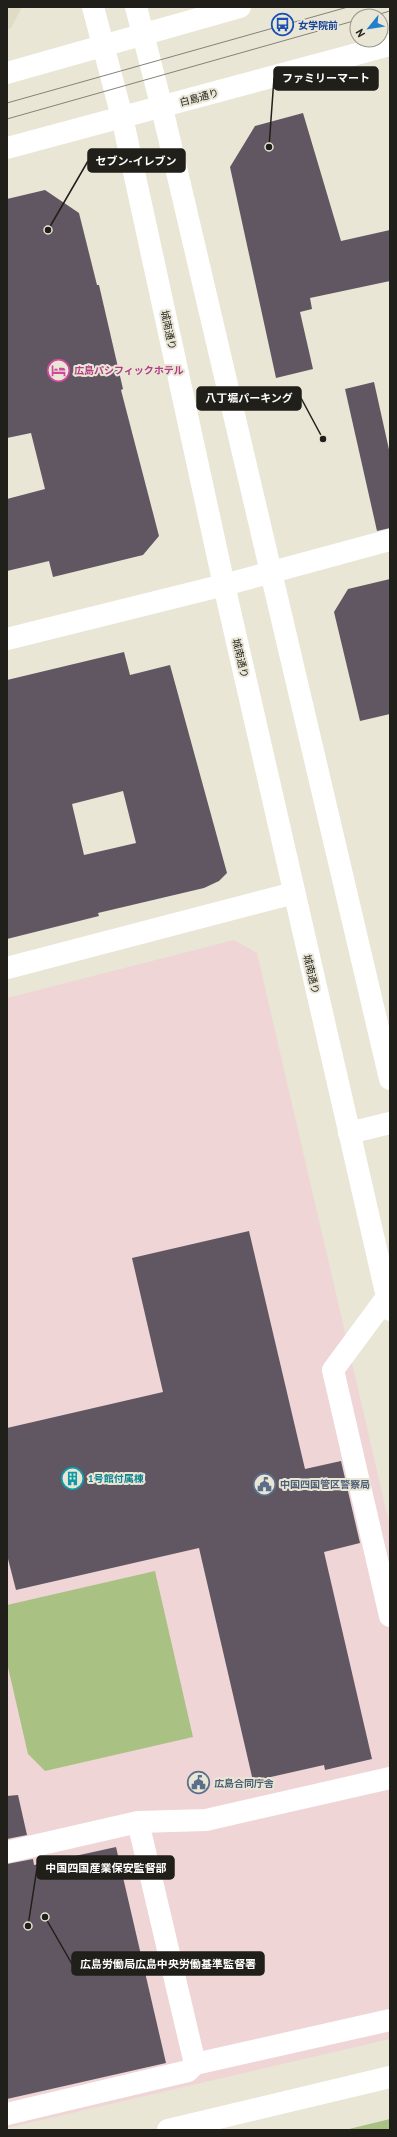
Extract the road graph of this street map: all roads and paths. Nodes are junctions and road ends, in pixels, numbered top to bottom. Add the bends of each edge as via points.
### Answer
1 (93, 7) edge
2 (136, 7) edge
3 (240, 7) edge
4 (143, 34) junction
5 (390, 45) edge
6 (102, 46) junction
7 (7, 73) edge
8 (162, 108) junction
9 (122, 117) junction
10 (7, 148) edge
11 (390, 540) edge
12 (270, 573) junction
13 (224, 585) junction
14 (7, 639) edge
15 (294, 894) junction
16 (7, 968) edge
17 (390, 1079) edge
18 (390, 1123) edge
19 (349, 1133) junction
20 (389, 1303) edge
21 (390, 1616) edge
22 (390, 1778) edge
23 (138, 1822) junction
24 (7, 1852) edge
25 (390, 2020) edge
26 (195, 2064) junction
27 (390, 2077) edge
28 (7, 2114) edge
29 (168, 2130) edge

1 - 6 street, 城南通り
2 - 4 street
3 - 4 street
4 - 6 street
4 - 8 street
5 - 8 street, 白島通り
6 - 7 street
6 - 9 street, 城南通り
8 - 9 street, 白島通り
8 - 12 street
9 - 10 street, 白島通り
9 - 13 street, 城南通り
11 - 12 street
12 - 13 street
12 - 17 street
13 - 14 street
13 - 15 street, 城南通り
15 - 16 street
15 - 19 street, 城南通り
18 - 19 street
19 - 20 street, 城南通り
20 - 21 street via 333,1370
22 - 23 street via 206,1820
23 - 24 street
23 - 26 street
25 - 26 street
26 - 28 street via 188,2071
27 - 29 street

